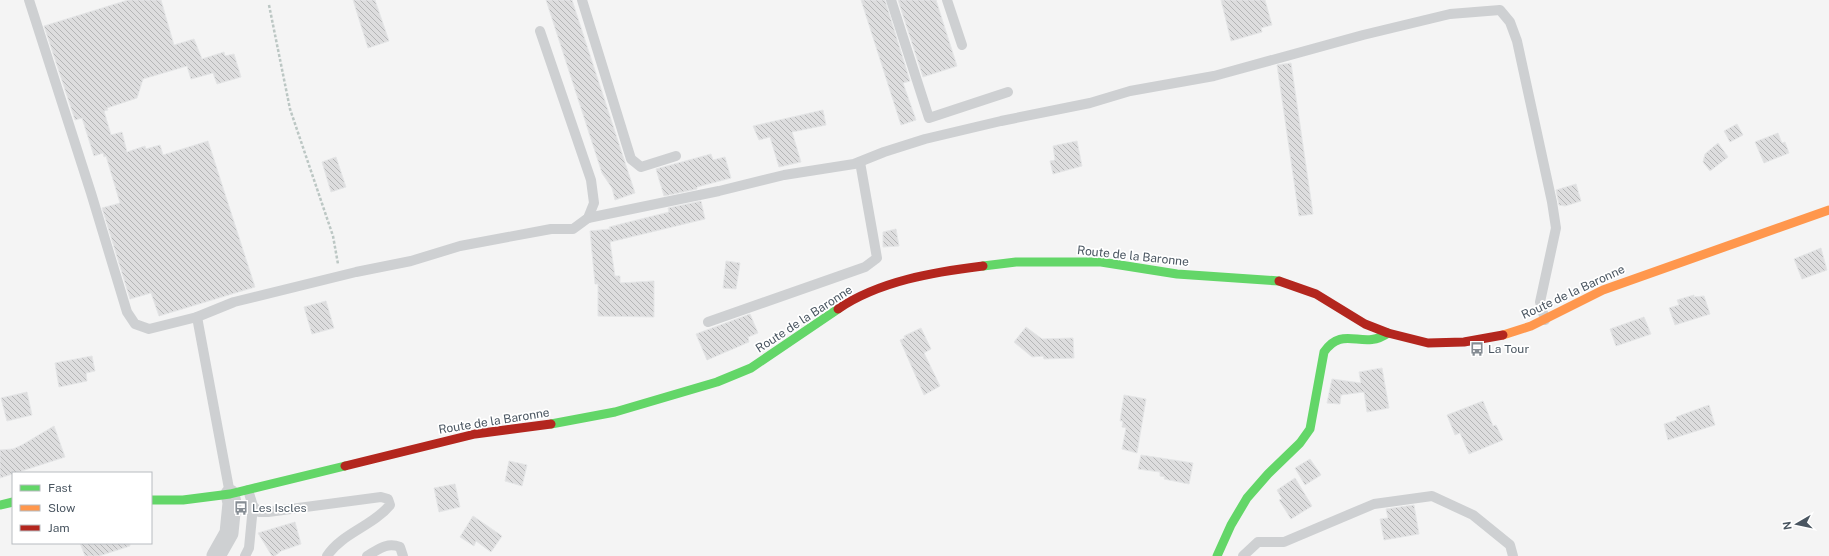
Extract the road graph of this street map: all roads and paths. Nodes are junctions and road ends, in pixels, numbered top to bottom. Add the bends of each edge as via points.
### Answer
1 (29, 0) edge
2 (582, 0) edge
3 (891, 0) edge
4 (948, 0) edge
5 (269, 5) dead end
6 (540, 31) dead end
7 (962, 45) dead end
8 (1008, 92) dead end
9 (676, 156) dead end
10 (860, 162) junction
11 (1829, 210) edge
12 (588, 218) junction
13 (340, 276) junction
14 (197, 317) junction
15 (1544, 320) junction
16 (708, 322) dead end
17 (1388, 333) junction
18 (248, 490) junction
19 (230, 494) junction
20 (152, 500) edge
21 (12, 502) edge
22 (0, 505) edge
23 (253, 506) junction
24 (216, 556) edge
25 (245, 556) edge
26 (326, 556) edge
27 (367, 556) edge
28 (403, 556) edge
29 (1216, 556) edge
30 (1243, 556) edge
31 (1513, 556) edge

1 - 14 lane via 127,312 135,324 149,328
2 - 9 lane via 632,159 641,167
3 - 8 lane via 928,118
4 - 7 lane
5 - 13 path via 290,109 333,236
6 - 12 lane via 592,180 594,203
10 - 12 lane via 784,175
10 - 15 lane via 925,139 993,122 1090,103 1130,91 1214,76 1450,14 1500,10 1510,22 1517,41 1556,228 1540,302
10 - 16 lane via 877,258 865,267
11 - 15 main road, Route de la Baronne via 1603,290
12 - 13 lane via 573,229 551,229 460,246 412,261
13 - 14 lane via 234,302
14 - 19 lane
15 - 17 main road, Route de la Baronne via 1503,335 1464,342 1428,343
17 - 18 main road, Route de la Baronne via 1339,310 1316,294 1277,281 1177,274 1101,262 1016,262 965,268 914,278 865,294 847,303 751,368 717,382 615,412 572,421 475,434
17 - 29 main road via 1382,340 1343,337 1327,344 1310,429 1305,438 1263,480 1236,513
18 - 19 main road, Route de la Baronne
18 - 23 lane
19 - 20 main road, Route de la Baronne via 183,500
19 - 24 street via 232,503 229,533
21 - 22 main road
23 - 25 lane via 249,548
23 - 26 lane via 259,512 268,512 382,497 388,499 390,505 384,512 358,529
27 - 28 lane via 386,545 400,547
30 - 31 lane via 1258,542 1284,542 1374,504 1432,496 1473,515 1510,545

